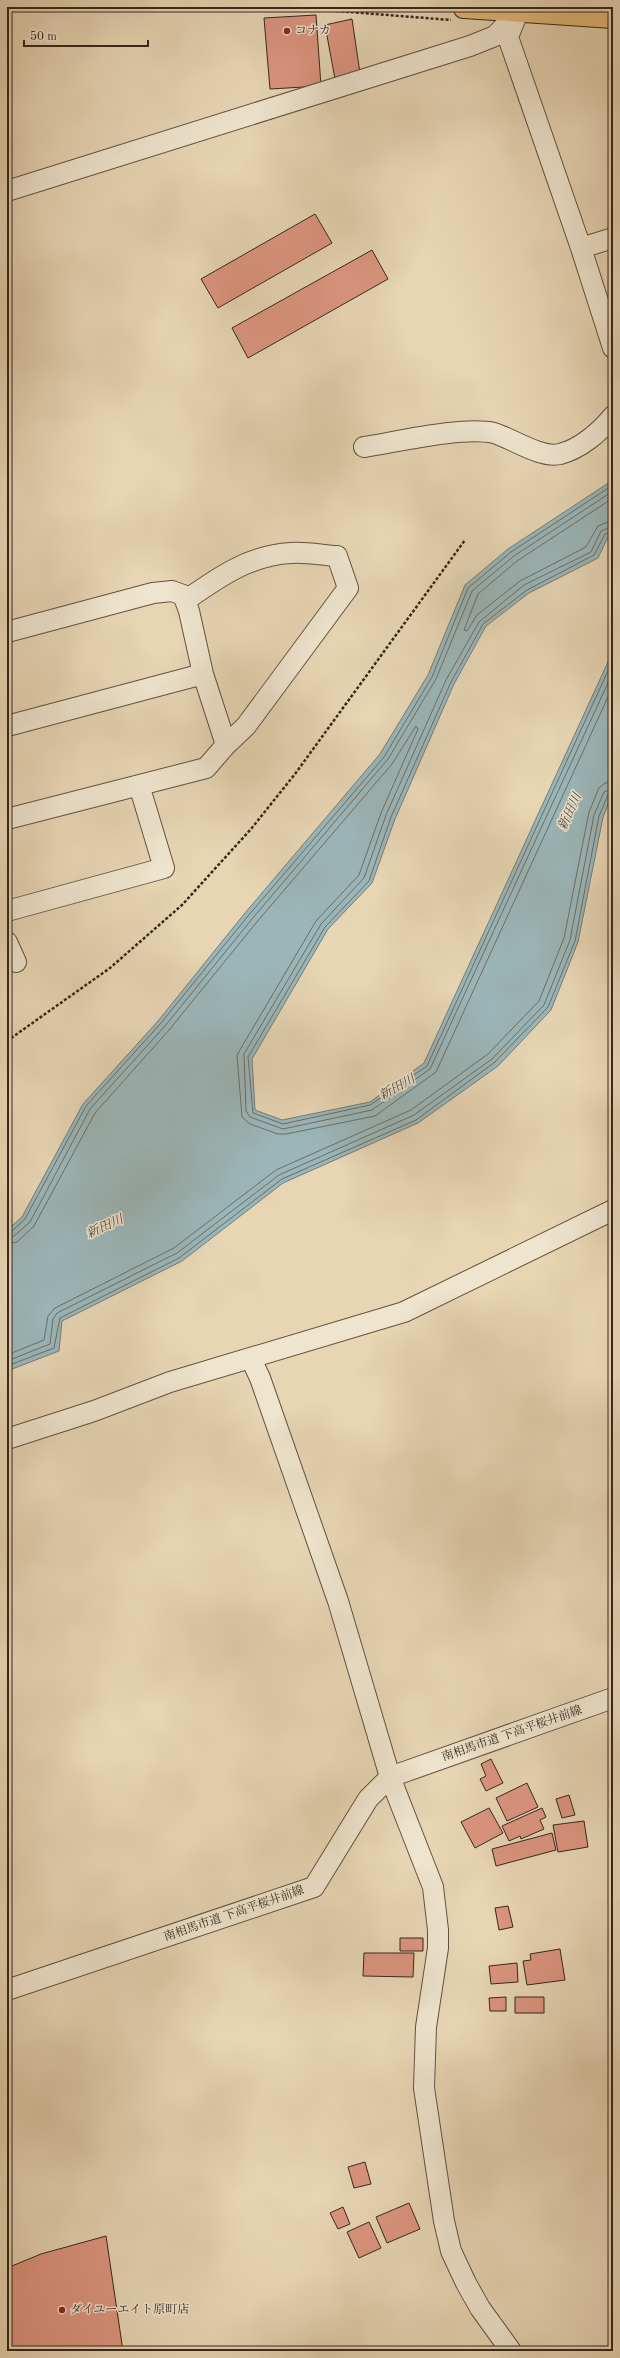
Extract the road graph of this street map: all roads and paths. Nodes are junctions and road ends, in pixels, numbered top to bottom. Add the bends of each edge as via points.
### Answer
1 (286, 7) edge
2 (519, 11) junction
3 (459, 13) edge
4 (613, 16) edge
5 (7, 191) edge
6 (613, 238) edge
7 (581, 248) junction
8 (613, 348) edge
9 (613, 416) edge
10 (364, 447) dead end
11 (465, 540) dead end
12 (186, 600) junction
13 (7, 632) edge
14 (203, 674) junction
15 (7, 726) edge
16 (226, 745) junction
17 (139, 785) junction
18 (7, 819) edge
19 (7, 912) edge
20 (7, 942) edge
21 (16, 962) dead end
22 (7, 1041) edge
23 (613, 1210) edge
24 (251, 1359) junction
25 (7, 1439) edge
26 (613, 1698) edge
27 (390, 1776) junction
28 (7, 1990) edge
29 (511, 2351) edge

1 - 3 path
2 - 3 main road
2 - 4 main road
2 - 5 street via 495,36 470,46
2 - 7 street via 508,37
6 - 7 street
7 - 8 street
9 - 10 street via 578,447 558,455 523,447 504,436 491,433 438,435
11 - 22 path via 295,774 251,829 188,899 110,968
12 - 13 street via 183,595 172,591 153,593
12 - 14 street
12 - 16 street via 232,570 257,558 291,552 337,556 348,588 246,726
14 - 15 street
14 - 16 street
16 - 17 street via 206,768
17 - 18 street
17 - 19 street via 164,868
20 - 21 street
23 - 24 street via 404,1312
24 - 25 street via 170,1382 94,1411
24 - 27 street via 260,1378 338,1601
26 - 27 street, 南相馬市道 下高平桜井前線
27 - 28 street, 南相馬市道 下高平桜井前線 via 368,1798 314,1887
27 - 29 street via 428,1872 436,1901 438,1948 426,2027 424,2088 444,2221 451,2251 466,2283 480,2308

